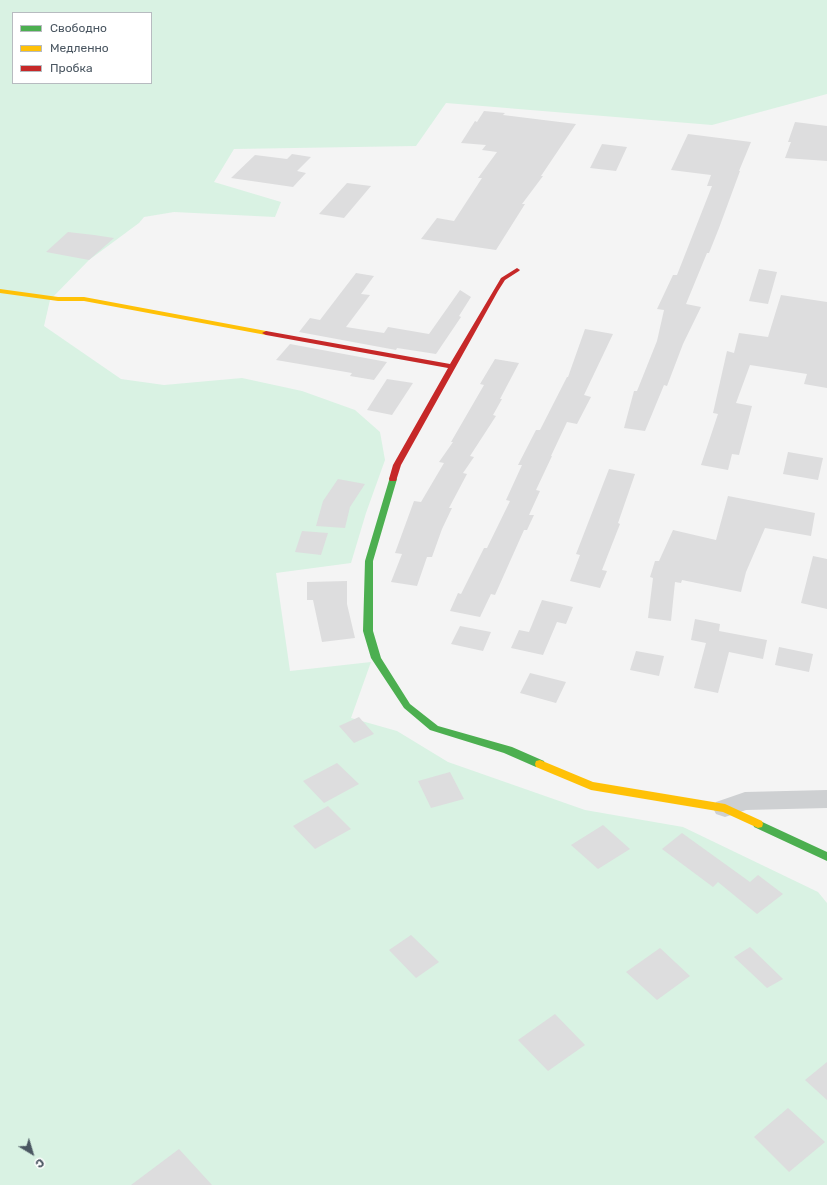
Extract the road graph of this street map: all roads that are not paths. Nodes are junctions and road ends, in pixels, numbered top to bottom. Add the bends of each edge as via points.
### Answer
1 (517, 270) dead end
2 (0, 290) edge
3 (452, 367) junction
4 (827, 799) edge
5 (726, 808) junction
6 (827, 857) edge

1 - 3 street via 503,279
2 - 3 street via 58,299 84,299
3 - 5 street via 397,465 369,561 368,631 376,658 407,706 434,728 508,750 591,786
4 - 5 street via 745,801
5 - 6 street

